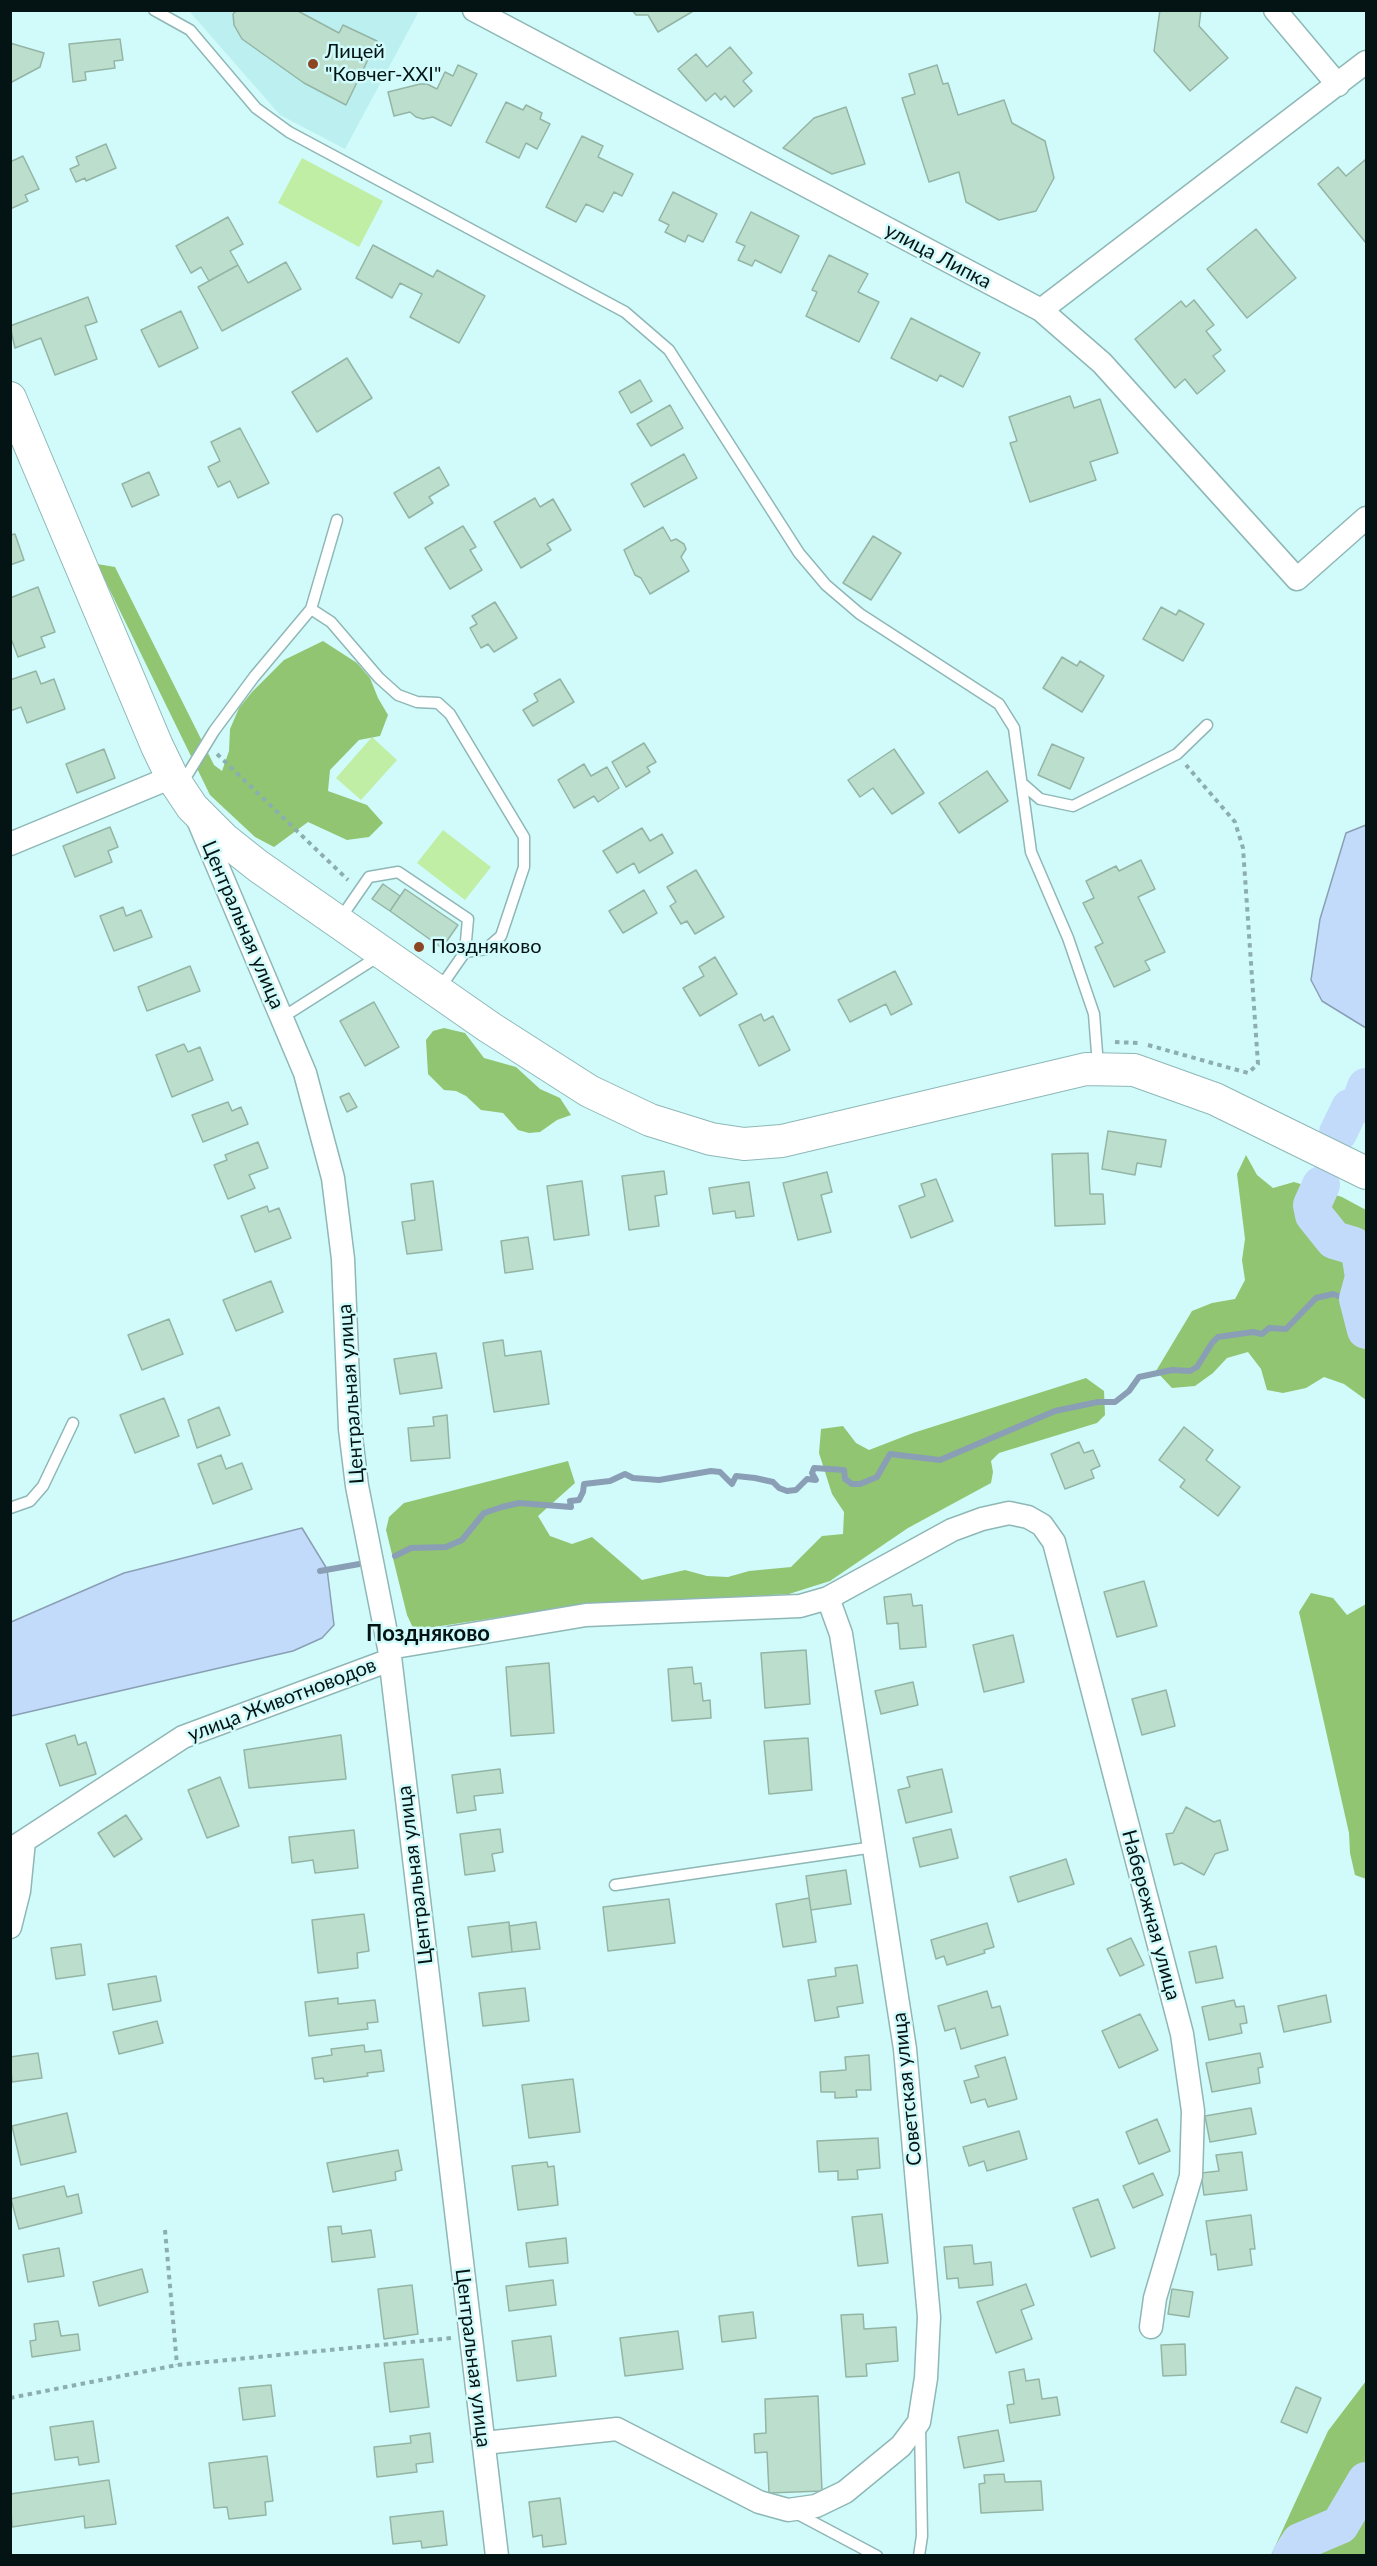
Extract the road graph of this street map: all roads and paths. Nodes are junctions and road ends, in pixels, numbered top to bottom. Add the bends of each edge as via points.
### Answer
1 (154, 10) edge
2 (474, 10) edge
3 (1275, 10) edge
4 (1366, 62) edge
5 (1338, 85) junction
6 (1041, 310) junction
7 (10, 398) edge
8 (1366, 518) edge
9 (337, 520) dead end
10 (311, 609) junction
11 (1207, 724) dead end
12 (207, 744) junction
13 (1177, 754) junction
14 (1024, 785) junction
15 (182, 790) junction
16 (10, 844) edge
17 (360, 891) junction
18 (338, 922) junction
19 (465, 952) junction
20 (384, 953) junction
21 (438, 991) junction
22 (283, 1017) junction
23 (1098, 1057) junction
24 (1366, 1173) edge
25 (74, 1423) dead end
26 (10, 1508) edge
27 (1028, 1517) joint
28 (828, 1598) junction
29 (389, 1654) junction
30 (17, 1845) edge
31 (874, 1847) junction
32 (615, 1885) dead end
33 (10, 1927) edge
34 (165, 2230) dead end
35 (1151, 2327) dead end
36 (470, 2335) junction
37 (177, 2365) junction
38 (10, 2398) edge
39 (919, 2422) junction
40 (484, 2442) junction
41 (788, 2510) junction
42 (497, 2556) edge
43 (877, 2556) edge
44 (919, 2556) edge

1 - 14 lane via 190,30 256,108 289,132 625,312 669,350 799,553 826,585 860,614 999,704 1014,728
2 - 6 street, улица Липка
3 - 5 street
4 - 5 street
5 - 6 street
6 - 8 street, улица Липка via 1102,363 1297,579
7 - 15 street, Центральная улица
9 - 10 lane
10 - 12 lane via 254,677
10 - 19 lane via 331,622 378,678 398,695 417,702 438,703 450,714 524,837 524,867 501,936 486,949
11 - 13 lane
12 - 15 lane
12 - 17 path
13 - 14 lane via 1073,806 1040,800
13 - 23 path via 1235,822 1243,848 1258,1064 1248,1073 1127,1040
14 - 23 lane via 1031,852 1068,938 1094,1014
15 - 16 street
15 - 18 street via 224,839
15 - 22 street, Центральная улица
17 - 18 lane
17 - 19 lane via 369,877 398,872 468,919
18 - 20 street
19 - 21 lane
20 - 21 street
20 - 22 lane
21 - 23 street via 590,1091 650,1120 711,1139 744,1144 782,1141 1086,1069
22 - 29 street, Центральная улица via 305,1073 333,1178 343,1258 351,1440
23 - 24 street via 1215,1098
25 - 26 lane via 43,1486 30,1501
27 - 28 street, улица Животноводов via 1009,1514 952,1530
27 - 35 street, Набережная улица via 1042,1525 1054,1542 1184,2045 1193,2110 1191,2176 1155,2298
28 - 29 street, улица Животноводов via 800,1606 586,1615
28 - 31 street, Советская улица via 841,1634
29 - 30 street, улица Животноводов via 183,1737
29 - 36 street, Центральная улица
30 - 33 street, улица Животноводов via 19,1891
31 - 32 lane
31 - 39 street, Советская улица via 904,2049 928,2317 926,2378
34 - 37 path
36 - 37 path
36 - 40 street, Центральная улица
37 - 38 path
39 - 41 street, Советская улица via 901,2446 845,2492 816,2506
39 - 44 lane
40 - 41 street via 617,2429 759,2502
40 - 42 street, Центральная улица
41 - 43 lane

